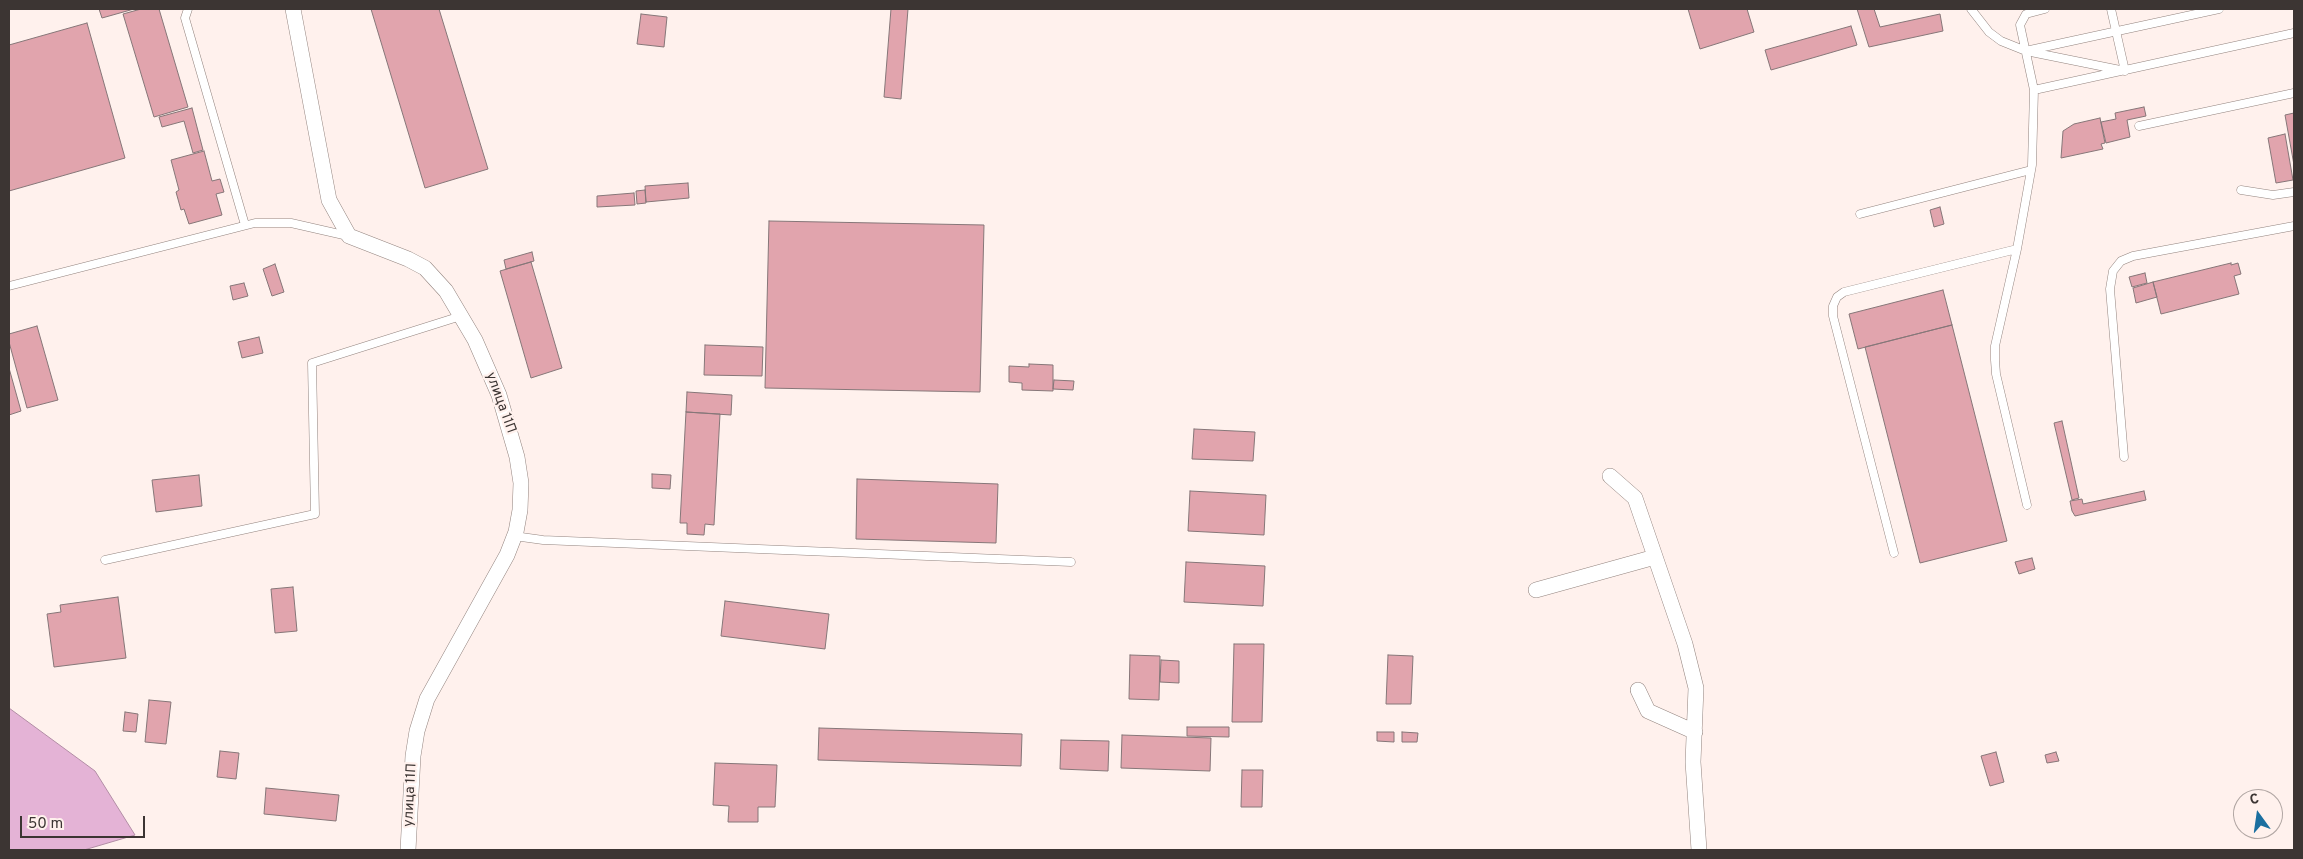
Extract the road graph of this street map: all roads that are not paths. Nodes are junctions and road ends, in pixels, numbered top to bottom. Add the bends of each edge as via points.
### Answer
1 (188, 9) edge
2 (293, 9) edge
3 (1971, 9) edge
4 (2045, 9) edge
5 (2112, 9) edge
6 (2219, 9) edge
7 (2116, 31) junction
8 (2294, 33) edge
9 (2026, 51) junction
10 (2125, 71) junction
11 (2034, 90) junction
12 (2294, 93) edge
13 (2140, 126) dead end
14 (2031, 170) junction
15 (2241, 190) dead end
16 (2294, 192) edge
17 (1860, 214) dead end
18 (245, 225) junction
19 (2294, 226) edge
20 (349, 236) junction
21 (2017, 249) junction
22 (9, 286) edge
23 (461, 316) junction
24 (2124, 457) dead end
25 (1610, 476) dead end
26 (2027, 506) dead end
27 (514, 536) junction
28 (1894, 553) dead end
29 (1655, 557) junction
30 (104, 560) dead end
31 (1071, 562) dead end
32 (1536, 590) dead end
33 (1638, 690) dead end
34 (1695, 732) junction
35 (408, 850) edge
36 (1699, 850) edge

1 - 18 lane via 185,18
2 - 20 street via 329,200
3 - 9 lane via 1989,32
4 - 9 lane via 2026,14 2022,19 2020,25
5 - 7 lane
6 - 7 lane
7 - 9 lane
7 - 10 lane
8 - 10 lane
9 - 10 lane
9 - 11 lane
10 - 11 lane
11 - 14 lane
12 - 13 lane
14 - 17 lane
14 - 21 lane
15 - 16 lane via 2273,196
18 - 20 lane via 291,223
18 - 22 lane
19 - 24 lane via 2134,256 2121,261 2113,271 2110,289
20 - 23 street, улица 11П via 424,268 446,291
21 - 26 lane via 1995,360
21 - 28 lane via 1844,292 1833,306
23 - 27 street, улица 11П via 499,395 517,457 521,483 520,510
23 - 30 lane via 312,363 315,514
25 - 29 street via 1635,498
27 - 31 lane via 543,540
27 - 35 street, улица 11П via 507,556 427,699 413,756
29 - 32 street
29 - 34 street via 1696,688
33 - 34 street via 1648,711
34 - 36 street via 1693,762

